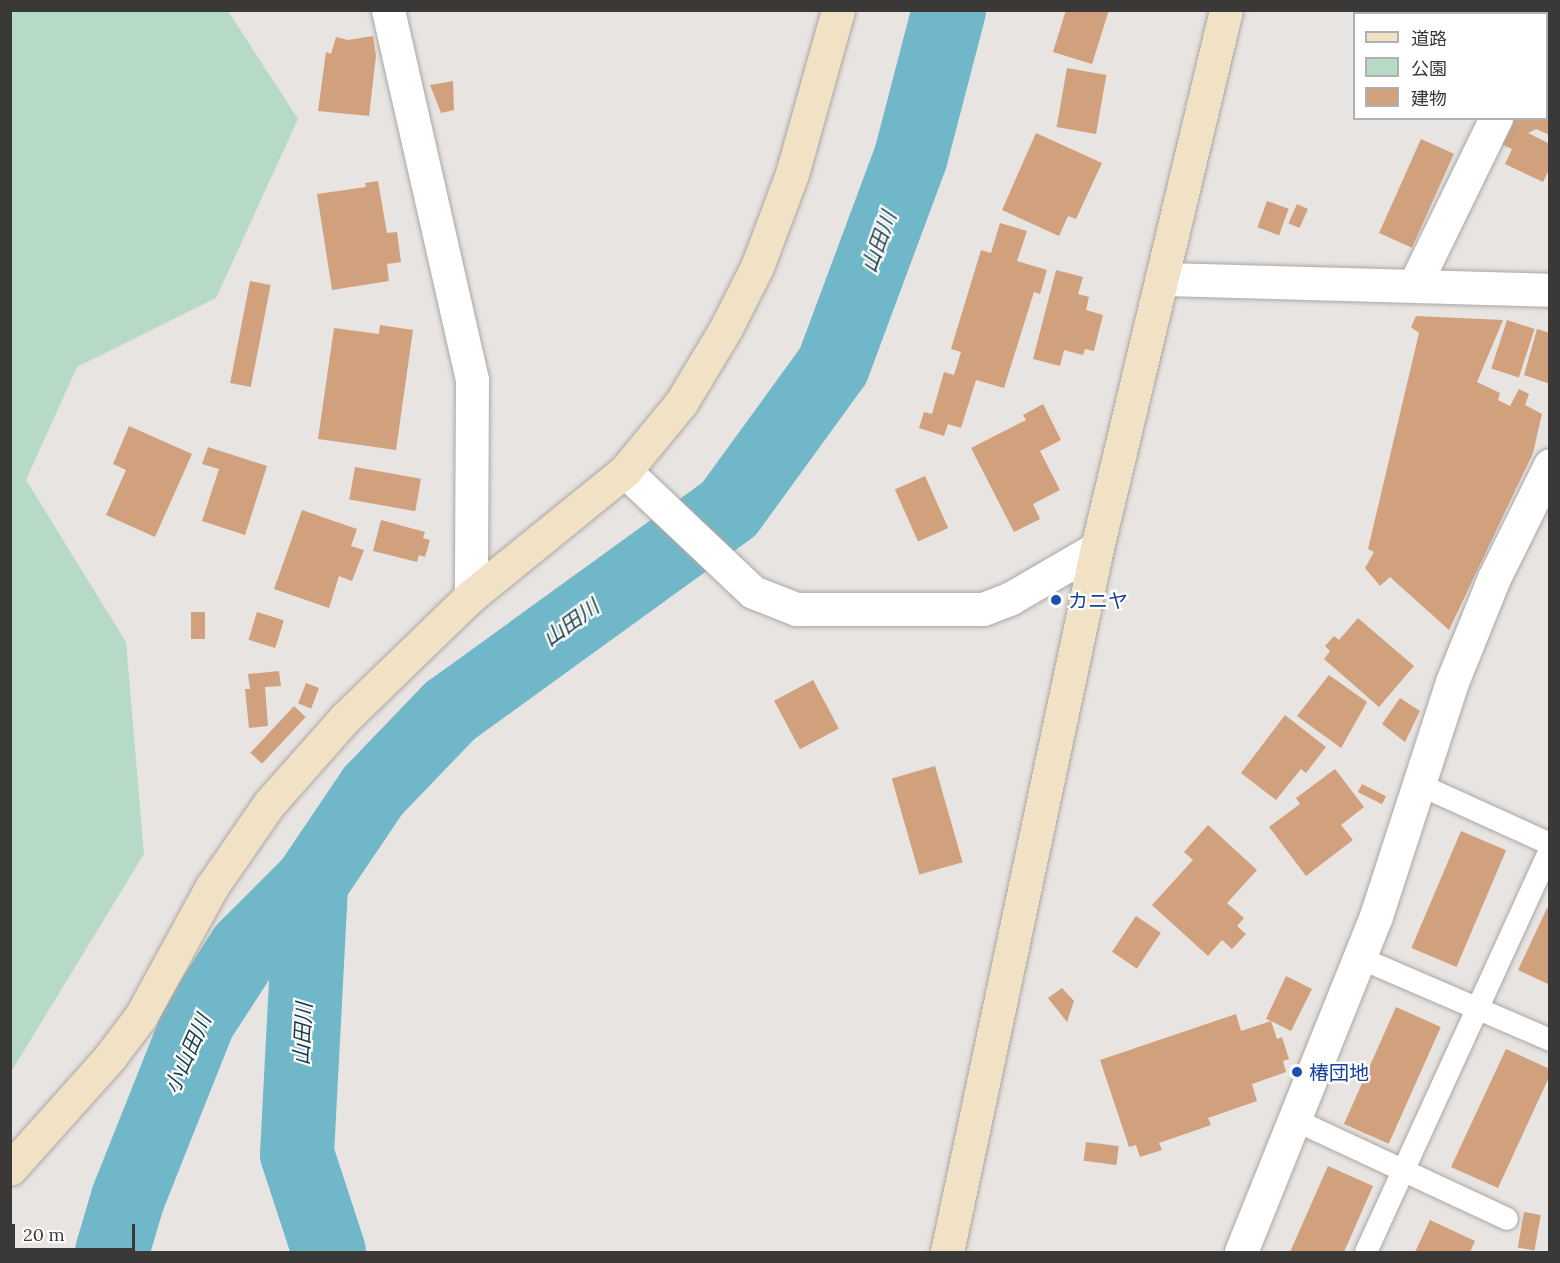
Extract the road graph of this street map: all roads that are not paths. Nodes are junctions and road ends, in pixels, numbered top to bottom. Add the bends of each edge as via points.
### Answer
1 (388, 10) edge
2 (838, 10) edge
3 (1226, 10) edge
4 (1495, 120) edge
5 (1164, 279) junction
6 (1415, 284) junction
7 (1550, 290) edge
8 (1550, 465) edge
9 (625, 471) junction
10 (1097, 548) junction
11 (471, 596) junction
12 (1418, 784) junction
13 (1550, 844) edge
14 (1550, 851) edge
15 (1360, 958) junction
16 (1476, 1007) junction
17 (1550, 1040) edge
18 (1293, 1119) junction
19 (10, 1168) edge
20 (1402, 1170) junction
21 (1507, 1219) dead end
22 (947, 1252) edge
23 (1241, 1252) edge
24 (1366, 1252) edge

1 - 11 street via 472,380
2 - 9 street via 792,174 757,267 681,403
3 - 5 street
4 - 6 street
5 - 6 street
5 - 10 street
6 - 7 street
8 - 12 street via 1477,620
9 - 10 street via 753,592 796,609 983,609 1011,598
9 - 11 street
10 - 22 street
11 - 19 street via 345,718 269,804 211,888 141,1016 110,1057
12 - 13 lane
12 - 15 street
14 - 16 lane
15 - 16 lane
15 - 18 street
16 - 17 lane
16 - 20 lane
18 - 20 lane
18 - 23 street
20 - 21 lane
20 - 24 lane

